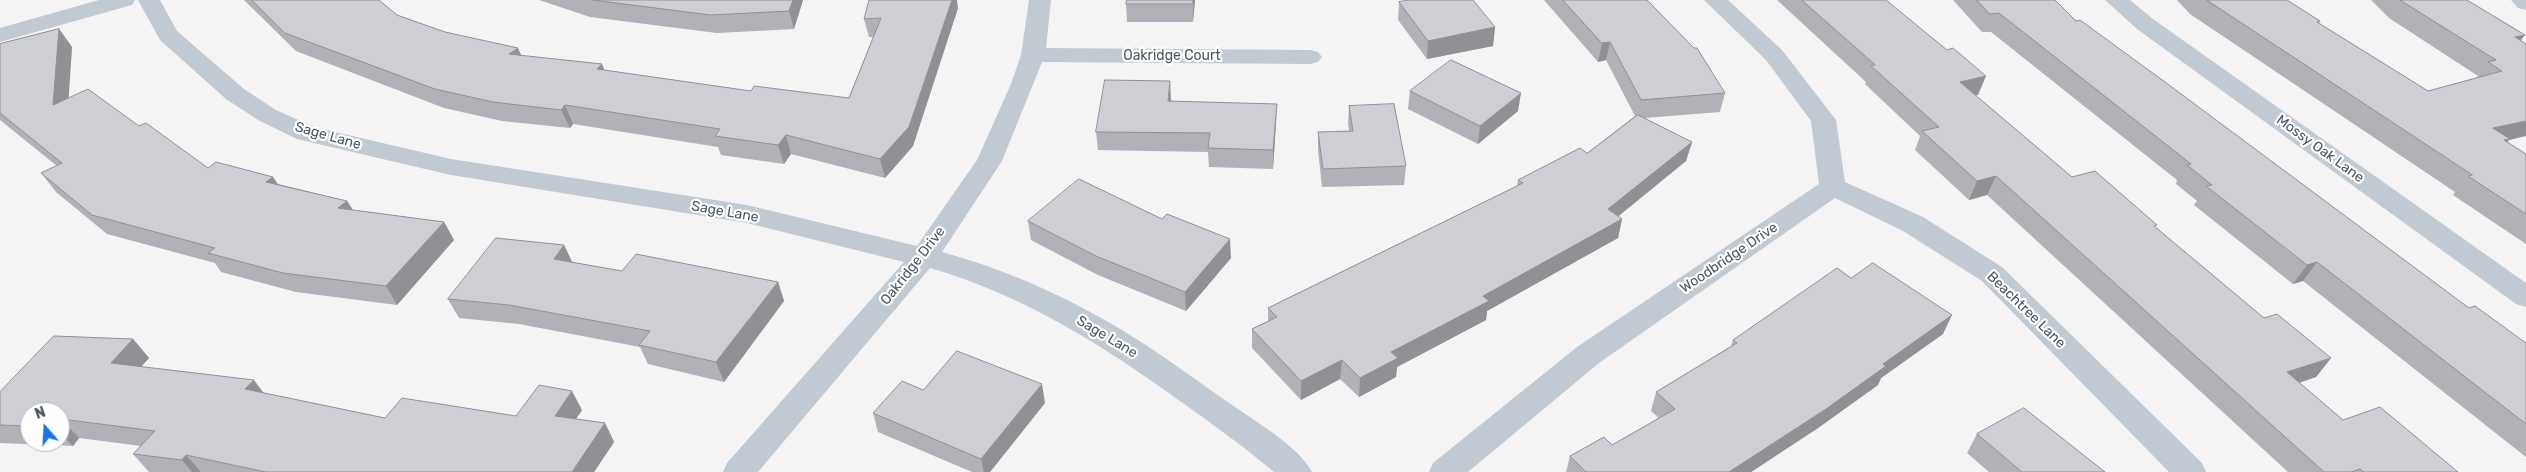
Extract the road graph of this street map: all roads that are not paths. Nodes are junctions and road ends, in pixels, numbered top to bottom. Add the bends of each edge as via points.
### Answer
1 (124, 0) edge
2 (149, 0) edge
3 (1040, 0) edge
4 (1716, 0) edge
5 (2116, 0) edge
6 (2522, 0) edge
7 (2526, 3) edge
8 (0, 35) edge
9 (1033, 55) junction
10 (1310, 56) dead end
11 (1833, 187) junction
12 (924, 257) junction
13 (2526, 297) edge
14 (739, 472) edge
15 (1296, 472) edge
16 (1445, 472) edge
17 (2190, 472) edge

1 - 8 street
2 - 12 street, Sage Lane via 168,35 235,94 267,115 306,133 451,167 747,214
3 - 9 street, Oakridge Drive
4 - 11 street via 1774,55 1823,120
5 - 13 street, Mossy Oak Lane
6 - 7 street
9 - 10 street, Oakridge Court
9 - 12 street, Oakridge Drive via 989,161
11 - 16 street, Woodbridge Drive via 1588,355
11 - 17 street, Beachtree Lane via 1913,224 1992,274
12 - 14 street, Oakridge Drive
12 - 15 street, Sage Lane via 981,273 1046,301 1128,347 1258,440

